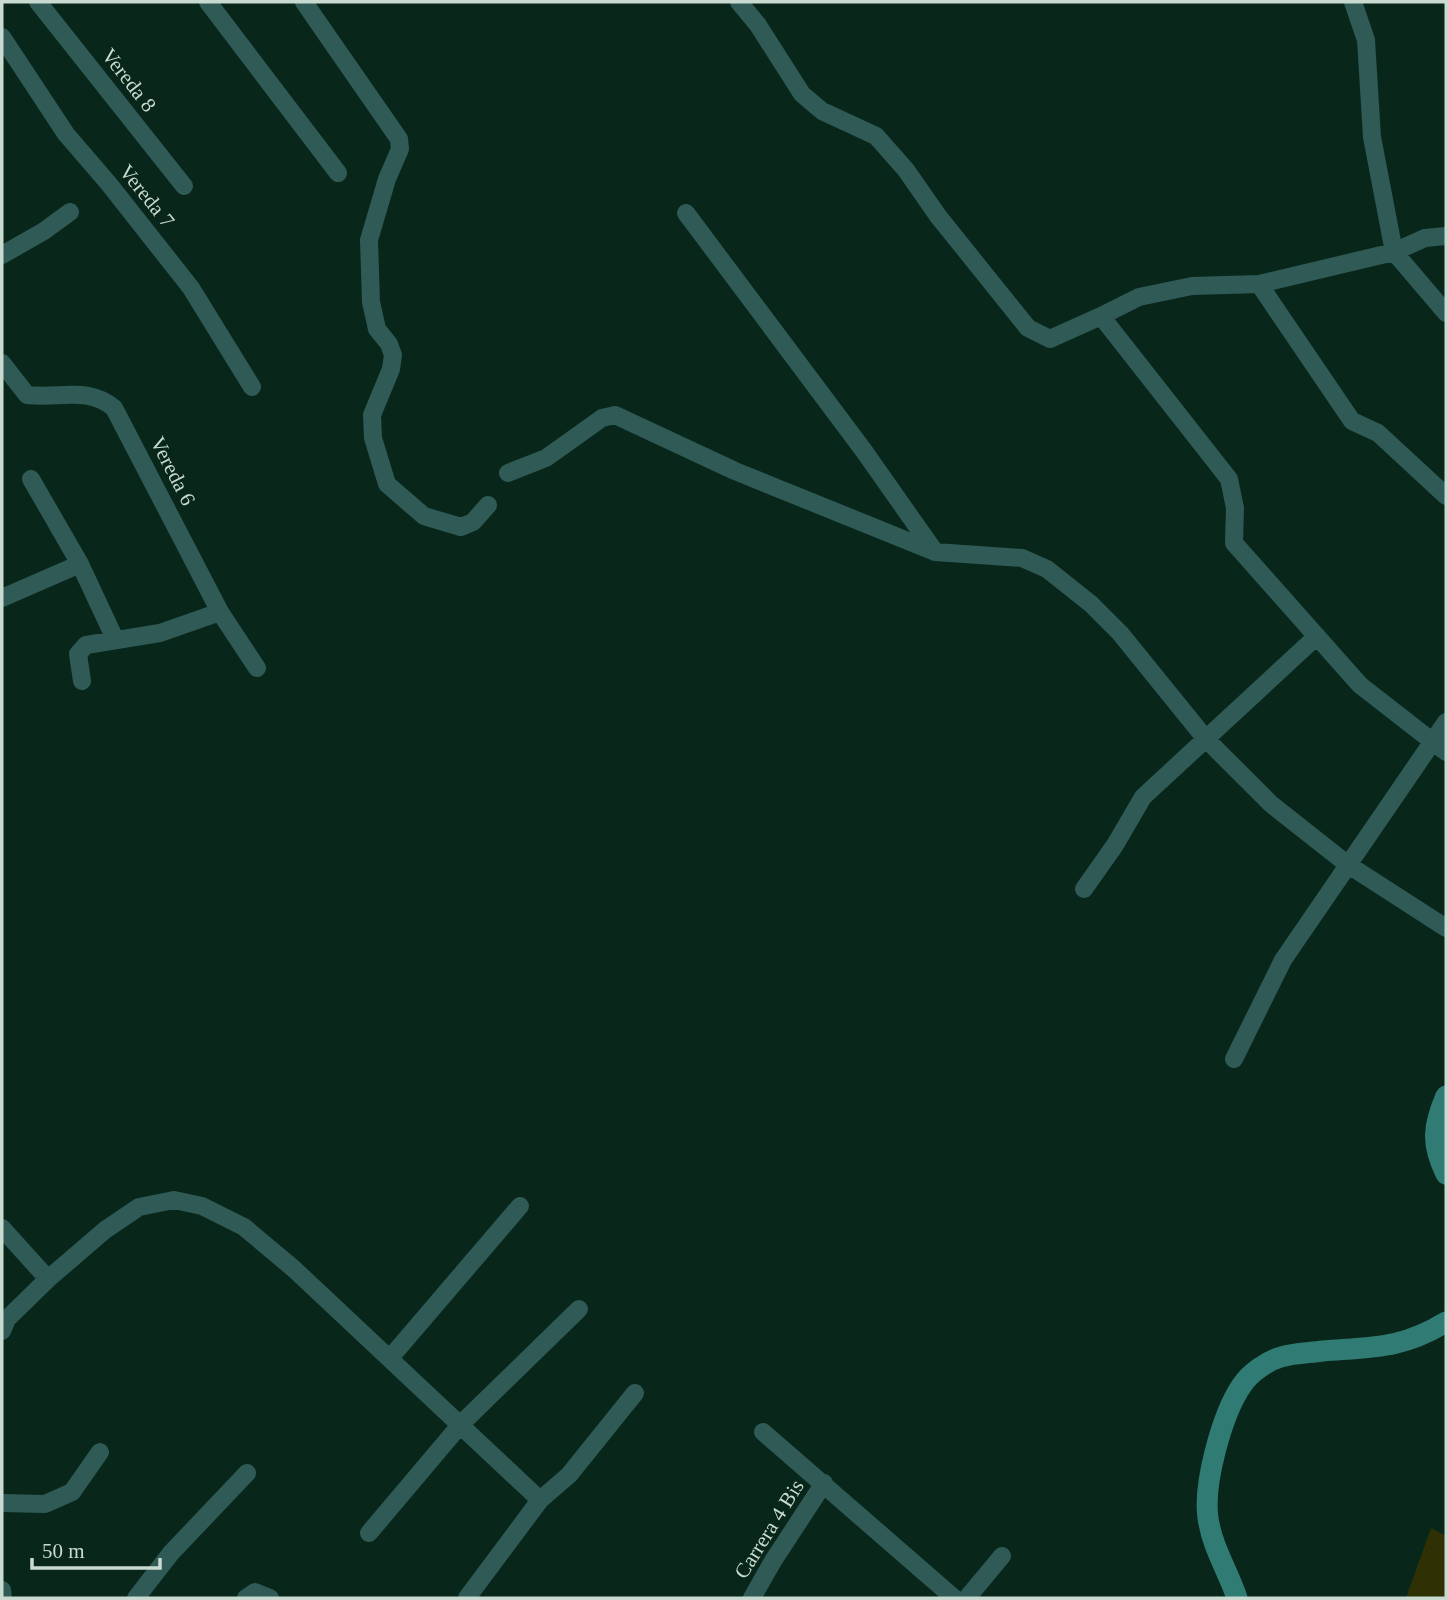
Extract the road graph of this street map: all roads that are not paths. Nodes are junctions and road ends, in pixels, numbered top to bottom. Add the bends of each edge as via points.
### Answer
1 (38, 2) edge
2 (208, 2) edge
3 (304, 2) edge
4 (739, 2) edge
5 (1353, 2) edge
6 (2, 37) edge
7 (338, 173) dead end
8 (184, 186) dead end
9 (70, 212) dead end
10 (686, 213) dead end
11 (1446, 236) edge
12 (1394, 252) junction
13 (2, 256) edge
14 (1259, 284) junction
15 (1446, 313) edge
16 (1101, 316) junction
17 (2, 363) edge
18 (252, 387) dead end
19 (508, 474) dead end
20 (32, 479) dead end
21 (1446, 496) edge
22 (488, 505) dead end
23 (935, 552) junction
24 (80, 564) junction
25 (2, 598) edge
26 (220, 612) junction
27 (1317, 636) junction
28 (116, 639) junction
29 (257, 668) dead end
30 (82, 681) dead end
31 (1446, 722) edge
32 (1205, 738) junction
33 (1439, 748) edge
34 (1347, 864) junction
35 (1084, 889) dead end
36 (1446, 928) edge
37 (1234, 1059) dead end
38 (1446, 1096) edge
39 (1446, 1174) edge
40 (520, 1206) dead end
41 (2, 1228) edge
42 (48, 1279) junction
43 (579, 1309) dead end
44 (1446, 1322) edge
45 (2, 1331) edge
46 (390, 1358) junction
47 (635, 1393) dead end
48 (461, 1424) junction
49 (763, 1432) dead end
50 (100, 1452) dead end
51 (247, 1473) dead end
52 (824, 1483) junction
53 (540, 1500) junction
54 (2, 1503) edge
55 (369, 1533) dead end
56 (1002, 1556) dead end
57 (2, 1590) edge
58 (3, 1598) edge
59 (136, 1598) edge
60 (246, 1598) edge
61 (270, 1598) edge
62 (467, 1598) edge
63 (752, 1598) edge
64 (954, 1598) edge
65 (967, 1598) edge
66 (1237, 1598) edge

1 - 8 street, Vereda 8
2 - 7 street
3 - 22 street via 399,139 400,149 369,240 370,302 377,329 393,355 372,415 373,438 387,484 424,516 461,527 473,522
4 - 16 street via 802,94 822,111 876,136 1028,328 1050,339
5 - 12 street via 1366,40 1372,137
6 - 18 street, Vereda 7 via 66,134 191,288
9 - 13 street
10 - 23 street
11 - 12 street via 1425,238
12 - 14 street
12 - 15 street
14 - 16 street via 1192,286 1139,297
14 - 21 street via 1352,421 1378,433
16 - 27 street via 1229,479 1235,508 1234,543
17 - 26 street, Vereda 6 via 27,395 88,394 114,408
19 - 23 street via 546,458 602,418 615,415 735,471
20 - 24 street
23 - 32 street via 1022,558 1047,569 1119,633
24 - 25 street
24 - 28 street
26 - 28 street via 160,633
26 - 29 street, Vereda 6
27 - 32 street
27 - 33 street via 1360,685
28 - 30 street via 86,645 78,654
31 - 33 street
32 - 34 street via 1271,804
32 - 35 street via 1143,797
33 - 34 street
34 - 36 street
34 - 37 street via 1283,960
38 - 39 main road via 1434,1130 1435,1148
40 - 46 street
41 - 42 street
42 - 45 street
42 - 46 street via 139,1207 174,1200 202,1206 244,1227
43 - 48 street
44 - 66 main road via 1392,1346 1280,1357 1242,1384 1214,1451 1207,1516 1213,1543
46 - 48 street
47 - 53 street via 569,1475
48 - 53 street
48 - 55 street
49 - 52 street
50 - 54 street via 72,1492 46,1504
51 - 59 street via 171,1553
52 - 63 street, Carrera 4 Bis
52 - 64 street
53 - 62 street
56 - 65 street
57 - 58 street
60 - 61 street via 255,1592

